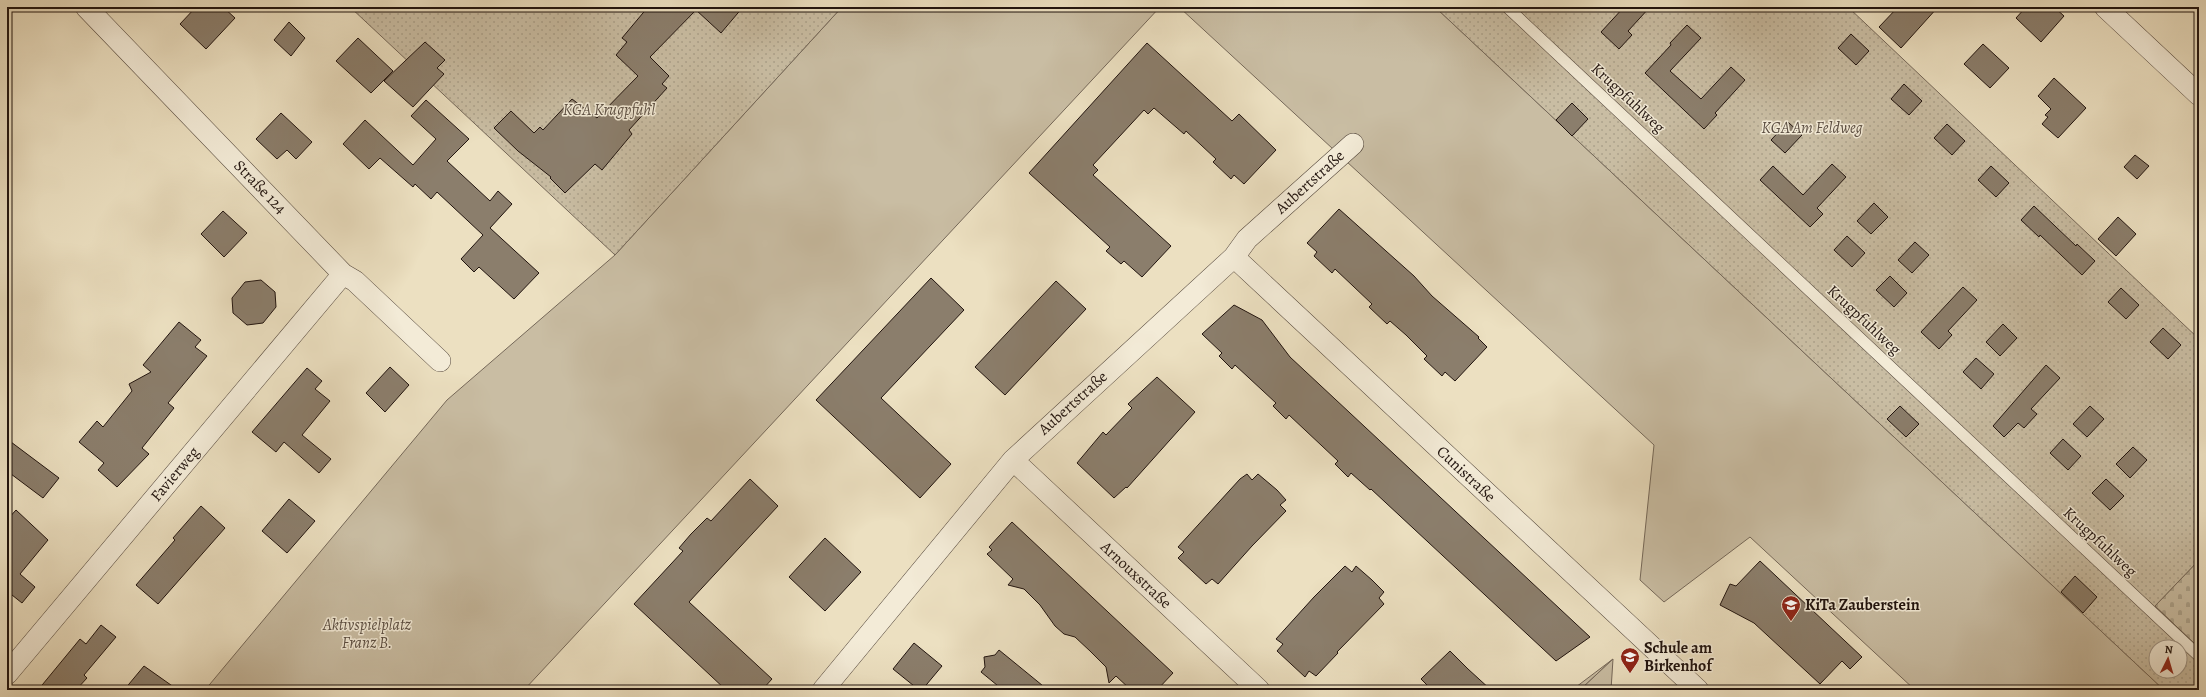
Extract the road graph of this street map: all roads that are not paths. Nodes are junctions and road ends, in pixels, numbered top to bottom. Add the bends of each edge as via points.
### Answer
1 (86, 7) edge
2 (1508, 7) edge
3 (2105, 7) edge
4 (2199, 95) edge
5 (1353, 144) dead end
6 (1234, 257) junction
7 (343, 274) junction
8 (440, 360) dead end
9 (1013, 460) junction
10 (2199, 656) edge
11 (7, 674) edge
12 (823, 690) edge
13 (1258, 690) edge
14 (1698, 690) edge

1 - 7 street, Straße 124
2 - 10 lane, Krugpfuhlweg
3 - 4 street
5 - 6 street, Aubertstraße via 1247,240
6 - 9 street, Aubertstraße
6 - 14 street, Cunistraße
7 - 8 street, Straße 124 via 355,281
7 - 11 street, Favierweg
9 - 12 street, Aubertstraße
9 - 13 street, Arnouxstraße

